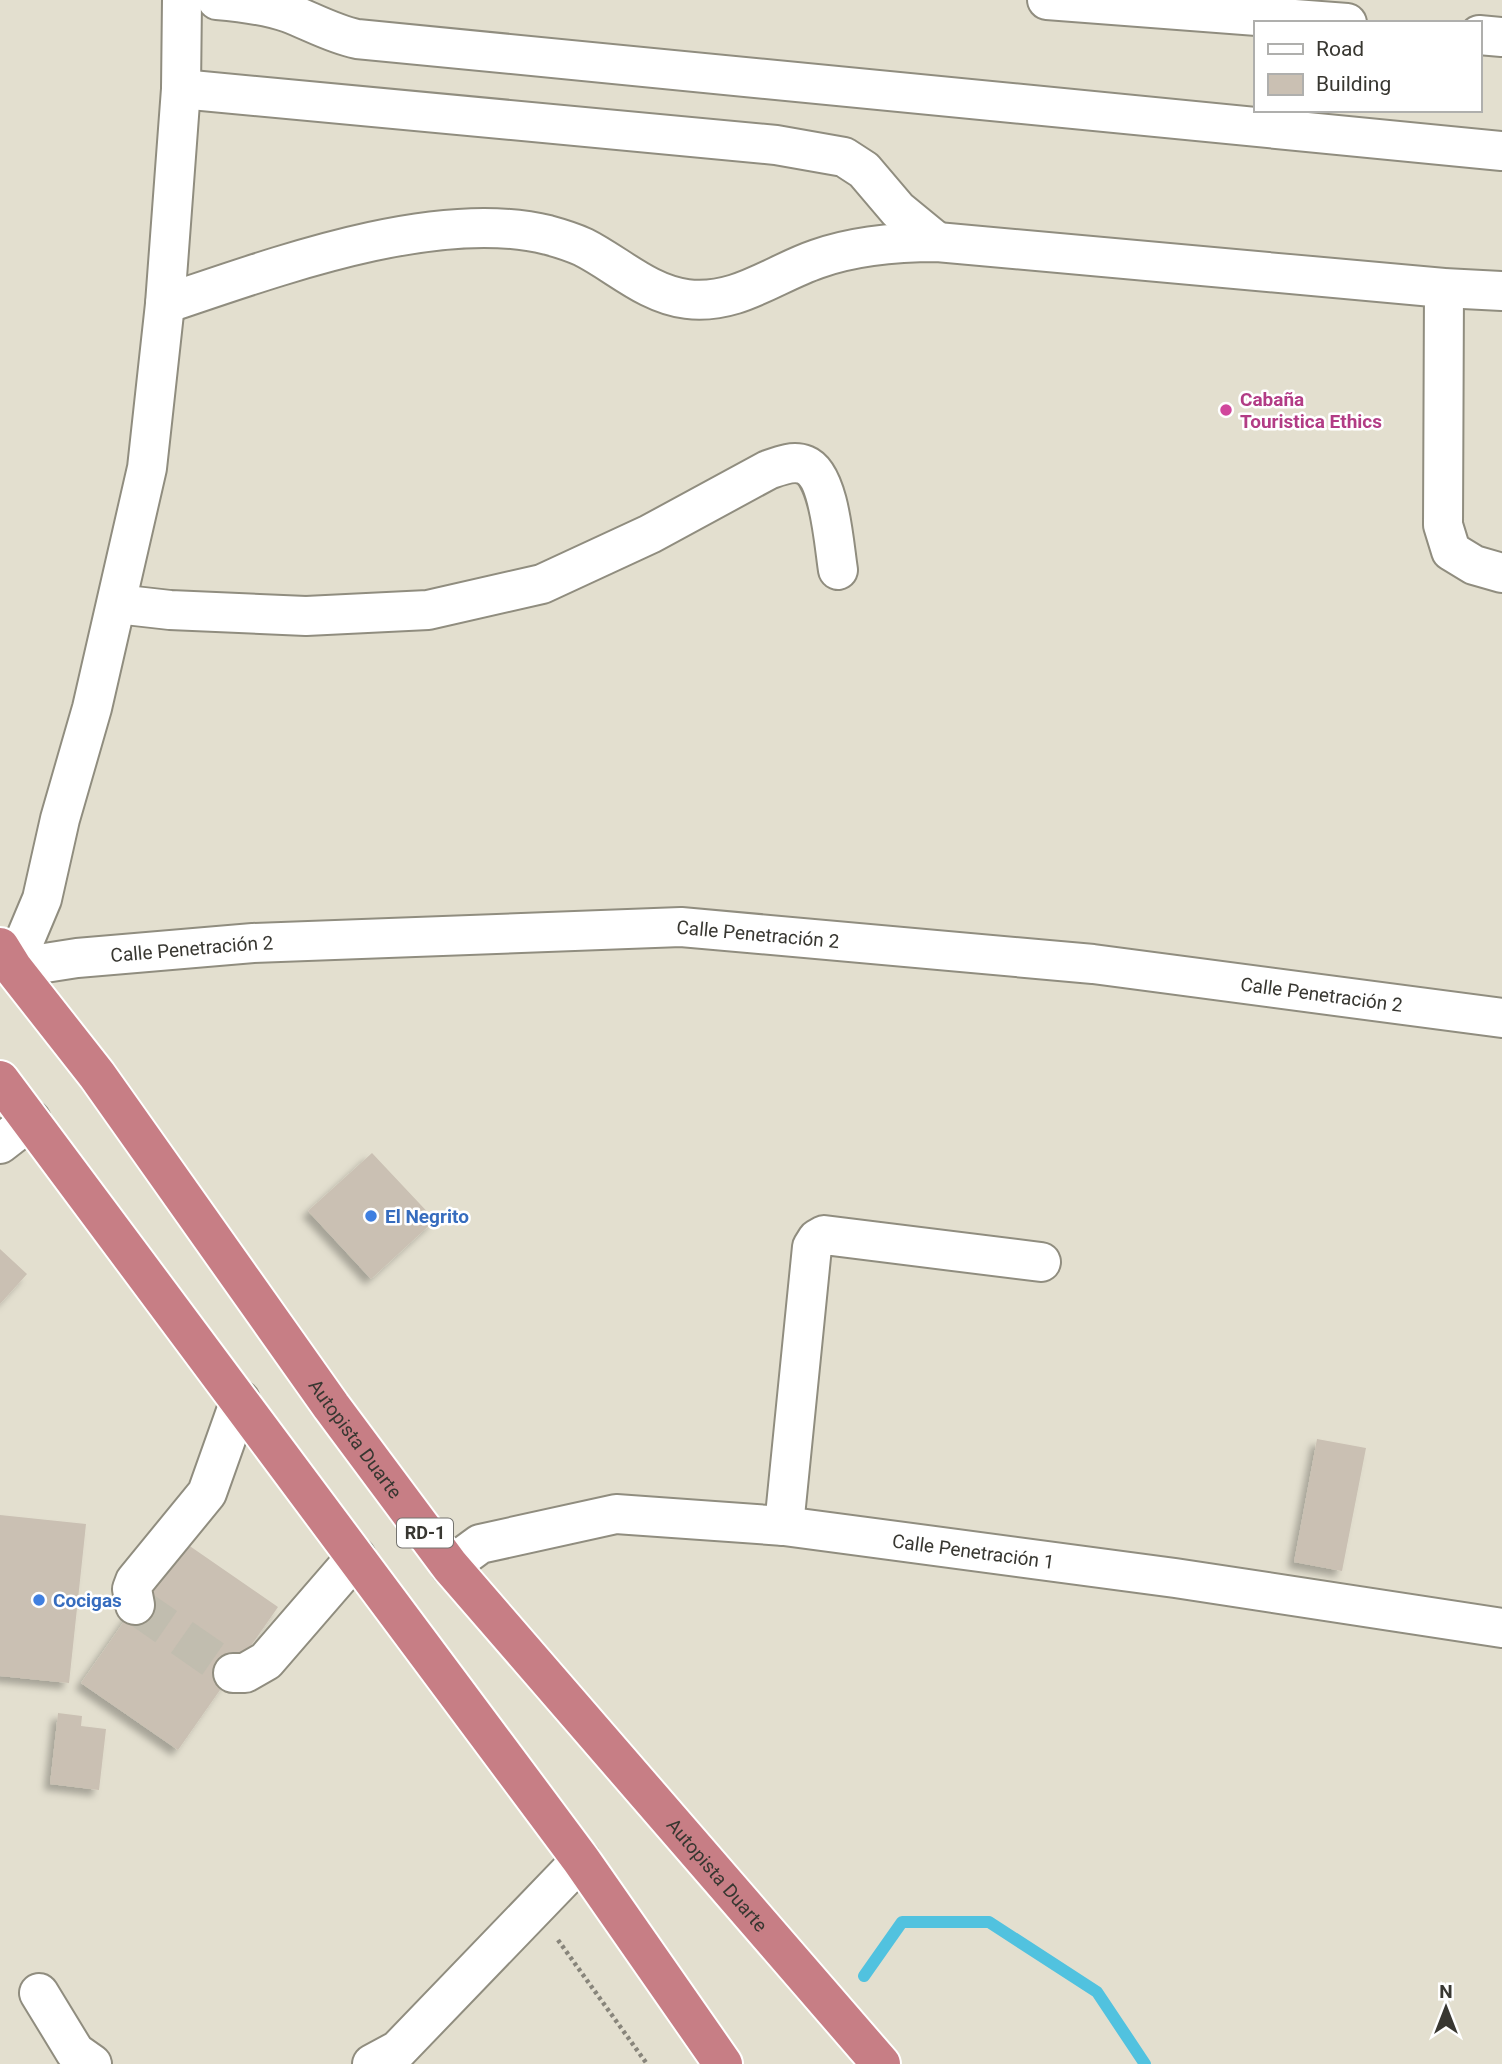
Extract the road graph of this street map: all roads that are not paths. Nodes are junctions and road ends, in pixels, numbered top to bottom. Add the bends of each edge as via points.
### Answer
1 (181, 0) edge
2 (217, 0) edge
3 (1047, 0) edge
4 (1321, 21) edge
5 (1481, 35) edge
6 (1502, 37) edge
7 (181, 89) junction
8 (1502, 151) edge
9 (937, 242) junction
10 (1444, 288) junction
11 (1502, 291) edge
12 (165, 304) junction
13 (838, 570) dead end
14 (1502, 573) edge
15 (117, 604) junction
16 (6, 958) edge
17 (1502, 1018) edge
18 (0, 1080) edge
19 (31, 1120) junction
20 (0, 1144) edge
21 (1041, 1262) dead end
22 (240, 1400) junction
23 (784, 1525) junction
24 (356, 1558) junction
25 (450, 1566) junction
26 (135, 1605) dead end
27 (1502, 1628) edge
28 (233, 1673) dead end
29 (581, 1860) junction
30 (39, 1993) dead end
31 (92, 2064) edge
32 (372, 2064) edge
33 (723, 2064) edge
34 (881, 2064) edge

1 - 7 street
2 - 8 street via 290,13 357,39
3 - 4 street
5 - 6 street
7 - 9 street via 825,153 844,157 864,170 898,210
7 - 12 street
9 - 10 street
9 - 12 street via 862,247 816,259 758,287 717,298 687,299 660,292 582,246 514,228 470,226 312,257
10 - 11 street
10 - 14 street via 1443,525 1451,551 1474,565
12 - 15 street via 147,468
13 - 15 street via 824,488 804,464 789,463 541,584 428,610 306,616
15 - 16 street via 42,899
16 - 17 street, Calle Penetración 2 via 77,958 253,943 681,927 1093,964
16 - 25 highway, Autopista Duarte / RD-1 via 97,1075
18 - 19 highway
19 - 20 street
19 - 22 highway
21 - 23 street via 824,1235 817,1239 812,1247
22 - 24 highway
22 - 26 street via 208,1493 135,1581
23 - 25 street, Calle Penetración 1 via 616,1514 480,1544
23 - 27 street, Calle Penetración 1
24 - 28 street via 266,1661 245,1673
24 - 29 highway
25 - 34 highway, Autopista Duarte / RD-1
29 - 32 street via 398,2050
29 - 33 highway
30 - 31 street via 75,2052

